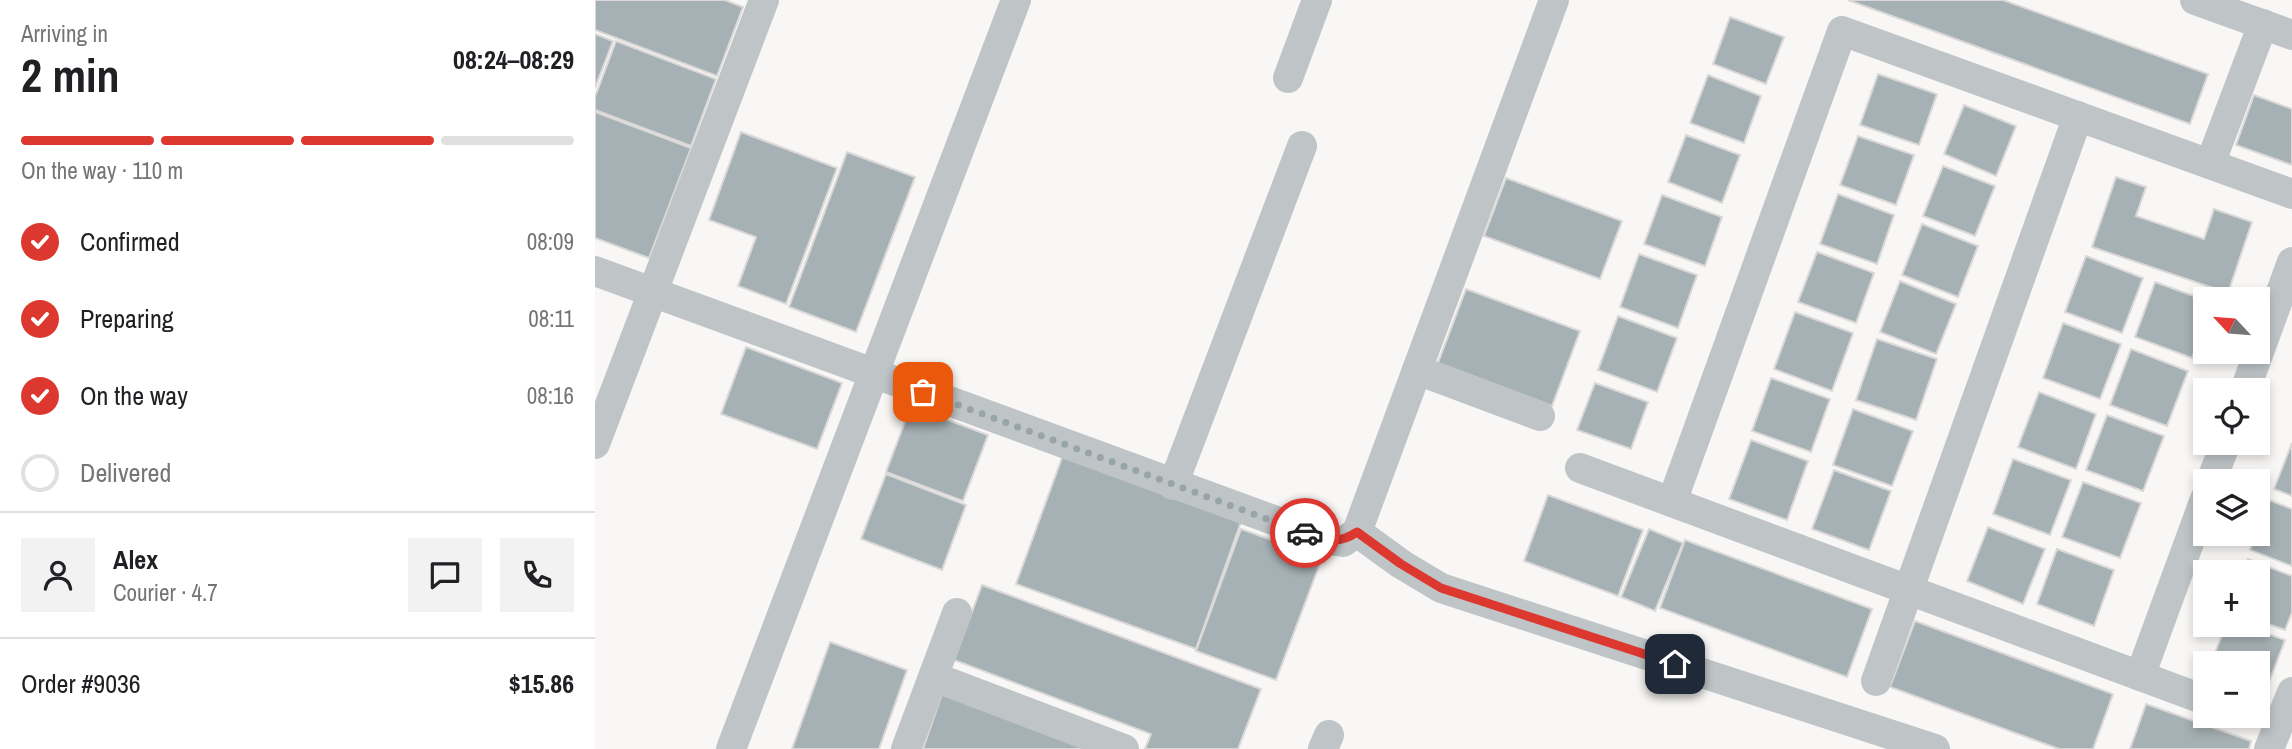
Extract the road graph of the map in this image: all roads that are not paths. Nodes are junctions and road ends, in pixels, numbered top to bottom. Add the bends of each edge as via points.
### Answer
1 (764, 0) edge
2 (1016, 0) edge
3 (1317, 0) edge
4 (1554, 0) edge
5 (2195, 0) edge
6 (2254, 21) junction
7 (2292, 35) edge
8 (1288, 78) dead end
9 (2078, 116) junction
10 (1302, 146) dead end
11 (2202, 161) junction
12 (2292, 194) edge
13 (2292, 262) edge
14 (595, 271) edge
15 (655, 291) junction
16 (1417, 370) junction
17 (873, 373) junction
18 (2249, 378) edge
19 (1540, 416) dead end
20 (595, 444) edge
21 (1580, 468) dead end
22 (1173, 485) junction
23 (1672, 502) junction
24 (1357, 532) junction
25 (2193, 532) edge
26 (1908, 590) junction
27 (957, 613) dead end
28 (2140, 676) junction
29 (934, 677) junction
30 (1876, 681) dead end
31 (2292, 692) edge
32 (2193, 696) edge
33 (731, 749) edge
34 (907, 749) edge
35 (1124, 749) edge
36 (1935, 749) edge
37 (2269, 749) edge

1 - 15 street
2 - 17 street
3 - 8 street
4 - 16 street
5 - 6 street
6 - 7 street
6 - 11 street
9 - 11 street
9 - 23 street via 1842,31
9 - 26 street
10 - 22 street
11 - 12 street
13 - 18 street
14 - 15 street
15 - 17 street
15 - 20 street
16 - 19 street
16 - 24 street
17 - 22 street
17 - 33 street
21 - 23 street
22 - 24 street via 1328,541 1343,541
23 - 26 street
24 - 36 street via 1441,588
25 - 28 street
26 - 28 street
26 - 30 street
27 - 29 street
28 - 32 street
29 - 34 street
29 - 35 street
31 - 37 street

